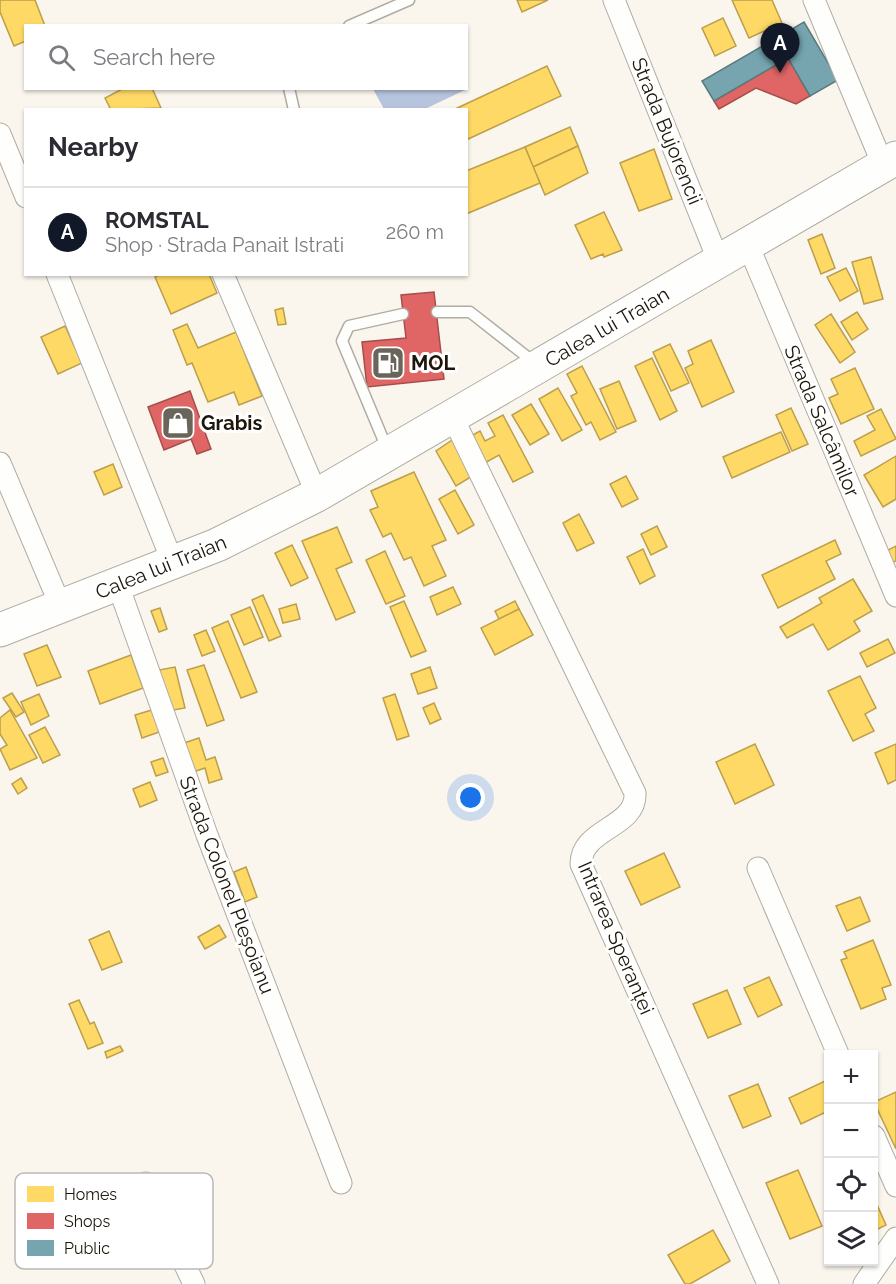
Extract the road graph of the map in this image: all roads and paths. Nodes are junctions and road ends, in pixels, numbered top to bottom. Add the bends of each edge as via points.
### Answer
1 (409, 0) edge
2 (614, 0) edge
3 (814, 0) edge
4 (355, 24) edge
5 (289, 90) edge
6 (294, 108) edge
7 (0, 134) edge
8 (890, 161) edge
9 (24, 192) edge
10 (748, 245) junction
11 (719, 262) junction
12 (58, 276) edge
13 (224, 276) edge
14 (436, 312) dead end
15 (403, 314) dead end
16 (540, 367) junction
17 (453, 418) junction
18 (390, 454) junction
19 (0, 463) edge
20 (317, 495) junction
21 (173, 563) junction
22 (118, 585) junction
23 (896, 596) edge
24 (61, 607) junction
25 (0, 630) edge
26 (758, 868) dead end
27 (836, 1050) edge
28 (878, 1147) edge
29 (341, 1183) dead end
30 (896, 1186) edge
31 (896, 1238) edge
32 (187, 1269) edge
33 (194, 1284) edge
34 (768, 1284) edge
35 (864, 1284) edge

1 - 4 lane
2 - 11 street, Strada Bujorencii
3 - 8 street
5 - 6 lane
7 - 9 street
8 - 10 highway, Calea lui Traian
10 - 11 highway, Calea lui Traian
10 - 23 street, Strada Salcâmilor
11 - 16 highway, Calea lui Traian
12 - 21 street
13 - 20 street
14 - 16 lane via 470,312
15 - 18 lane via 349,326 342,341
16 - 17 highway, Calea lui Traian
17 - 18 highway, Calea lui Traian
17 - 34 street, Intrarea Speranței via 635,793 630,812 588,843 580,853 580,864
18 - 20 highway, Calea lui Traian
19 - 24 street
20 - 21 highway, Calea lui Traian
21 - 22 highway, Calea lui Traian
22 - 24 highway, Calea lui Traian
22 - 29 street, Strada Colonel Pleșoianu via 207,835
24 - 25 highway, Calea lui Traian
26 - 27 street
28 - 30 street
31 - 35 street
32 - 33 street

